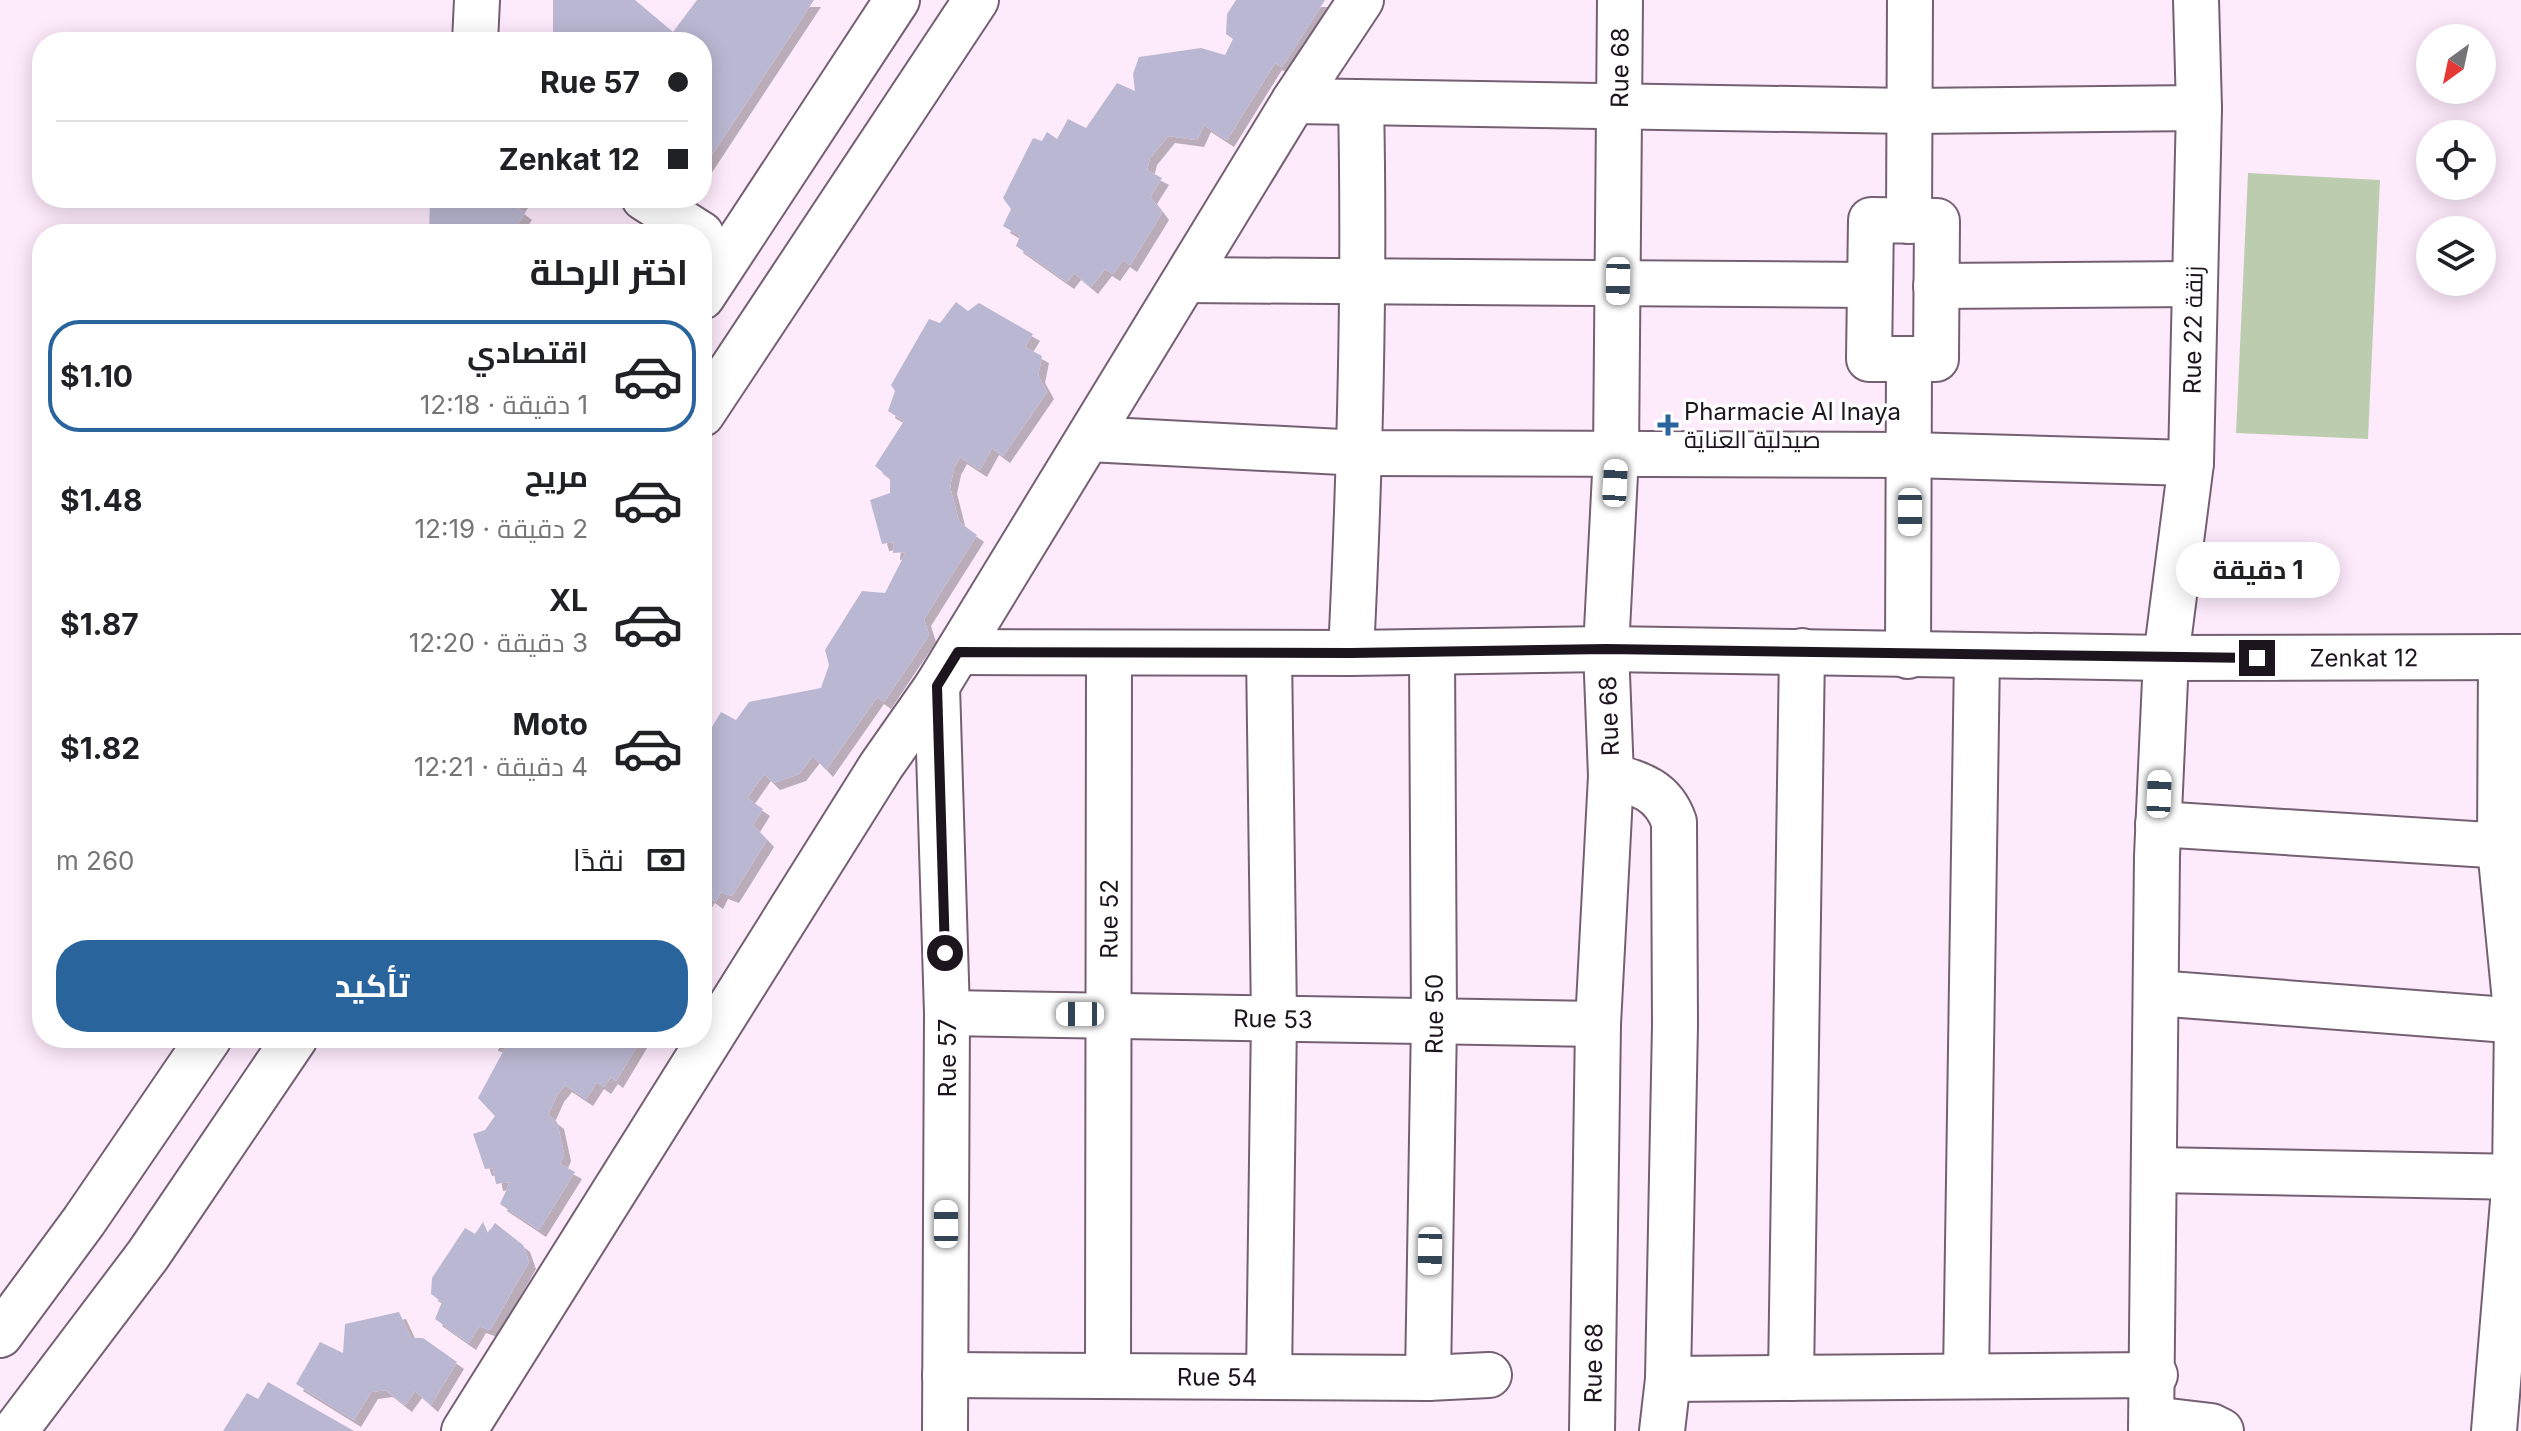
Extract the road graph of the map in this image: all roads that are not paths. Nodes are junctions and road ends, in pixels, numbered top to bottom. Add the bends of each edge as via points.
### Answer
1 (477, 0) edge
2 (897, 0) edge
3 (976, 0) edge
4 (1361, 0) edge
5 (1620, 0) edge
6 (1910, 0) edge
7 (2196, 0) edge
8 (475, 32) edge
9 (1294, 101) junction
10 (1361, 103) junction
11 (1622, 104) junction
12 (2199, 108) junction
13 (1910, 111) junction
14 (660, 208) edge
15 (1909, 221) junction
16 (685, 224) edge
17 (712, 240) edge
18 (1186, 280) junction
19 (1365, 281) junction
20 (1618, 281) junction
21 (2193, 284) junction
22 (1870, 285) junction
23 (1936, 286) junction
24 (1909, 359) junction
25 (712, 399) edge
26 (1089, 439) junction
27 (1361, 453) junction
28 (1616, 455) junction
29 (1910, 455) junction
30 (2191, 463) junction
31 (1606, 649) junction
32 (1802, 651) junction
33 (1432, 652) junction
34 (1109, 653) junction
35 (1269, 653) junction
36 (1351, 653) junction
37 (1908, 656) junction
38 (1977, 656) junction
39 (2511, 657) edge
40 (2166, 658) junction
41 (948, 669) junction
42 (1611, 776) junction
43 (2158, 824) junction
44 (2511, 848) edge
45 (2156, 993) junction
46 (947, 1013) junction
47 (1107, 1014) junction
48 (1274, 1018) junction
49 (1434, 1021) junction
50 (2519, 1021) edge
51 (1598, 1024) junction
52 (712, 1036) edge
53 (202, 1048) edge
54 (288, 1048) edge
55 (704, 1048) edge
56 (2156, 1170) junction
57 (2518, 1177) edge
58 (0, 1335) edge
59 (2510, 1350) edge
60 (945, 1375) junction
61 (1108, 1375) junction
62 (1489, 1375) dead end
63 (2155, 1375) junction
64 (1966, 1376) junction
65 (1269, 1377) junction
66 (1428, 1378) junction
67 (1791, 1378) junction
68 (1668, 1379) junction
69 (2152, 1425) edge
70 (15, 1431) edge
71 (464, 1431) edge
72 (945, 1431) edge
73 (1592, 1431) edge
74 (1662, 1431) edge
75 (2221, 1431) edge
76 (2494, 1431) edge

1 - 8 street
2 - 17 street
3 - 25 street
4 - 9 street
5 - 11 street, Rue 68
6 - 13 street
7 - 12 street, Rue 22 زنقة
9 - 10 street
9 - 18 street
10 - 11 street
10 - 19 street
11 - 13 street
11 - 20 street, Rue 68
12 - 13 street
12 - 21 street, Rue 22 زنقة
13 - 15 street
14 - 16 street
15 - 22 street via 1871,220
15 - 23 street via 1937,221
18 - 19 street
18 - 26 street
19 - 20 street
19 - 27 street
20 - 22 street
20 - 28 street, Rue 68
21 - 23 street
21 - 30 street, Rue 22 زنقة
22 - 24 street via 1869,359
23 - 24 street via 1936,359
24 - 29 street
26 - 27 street
26 - 41 street
27 - 28 street
27 - 36 street
28 - 29 street
28 - 31 street, Rue 68
29 - 30 street
29 - 37 street
30 - 40 street, Rue 22 زنقة
31 - 32 street, Zenkat 12
31 - 33 street, Zenkat 12
31 - 42 street, Rue 68
32 - 37 street, Zenkat 12
32 - 67 street
33 - 36 street, Zenkat 12
33 - 49 street, Rue 50
34 - 35 street, Zenkat 12
34 - 41 street, Zenkat 12
34 - 47 street, Rue 52
35 - 36 street, Zenkat 12
35 - 48 street
37 - 38 street, Zenkat 12
38 - 40 street, Zenkat 12
38 - 64 street
39 - 40 street, Zenkat 12
39 - 44 street
40 - 43 street, Rue 22 زنقة
41 - 46 street, Rue 57
41 - 52 street
42 - 51 street, Rue 68
42 - 68 street via 1654,791 1674,822
43 - 44 street
43 - 45 street, Rue 22 زنقة
44 - 50 street
45 - 50 street
45 - 56 street, Rue 22 زنقة
46 - 47 street, Rue 53
46 - 60 street, Rue 57
47 - 48 street, Rue 53
47 - 61 street, Rue 52
48 - 49 street, Rue 53
48 - 65 street
49 - 51 street, Rue 53
49 - 66 street, Rue 50
50 - 57 street
51 - 73 street, Rue 68
53 - 58 street
54 - 70 street via 148,1255
55 - 71 street
56 - 57 street
56 - 63 street, Rue 22 زنقة
57 - 59 street
59 - 76 street
60 - 61 street, Rue 54
60 - 72 street, Rue 57
61 - 65 street, Rue 54
62 - 66 street, Rue 54
63 - 64 street
63 - 69 street, Rue 22 زنقة
64 - 67 street
65 - 66 street, Rue 54
67 - 68 street
68 - 74 street
69 - 75 street via 2211,1426

